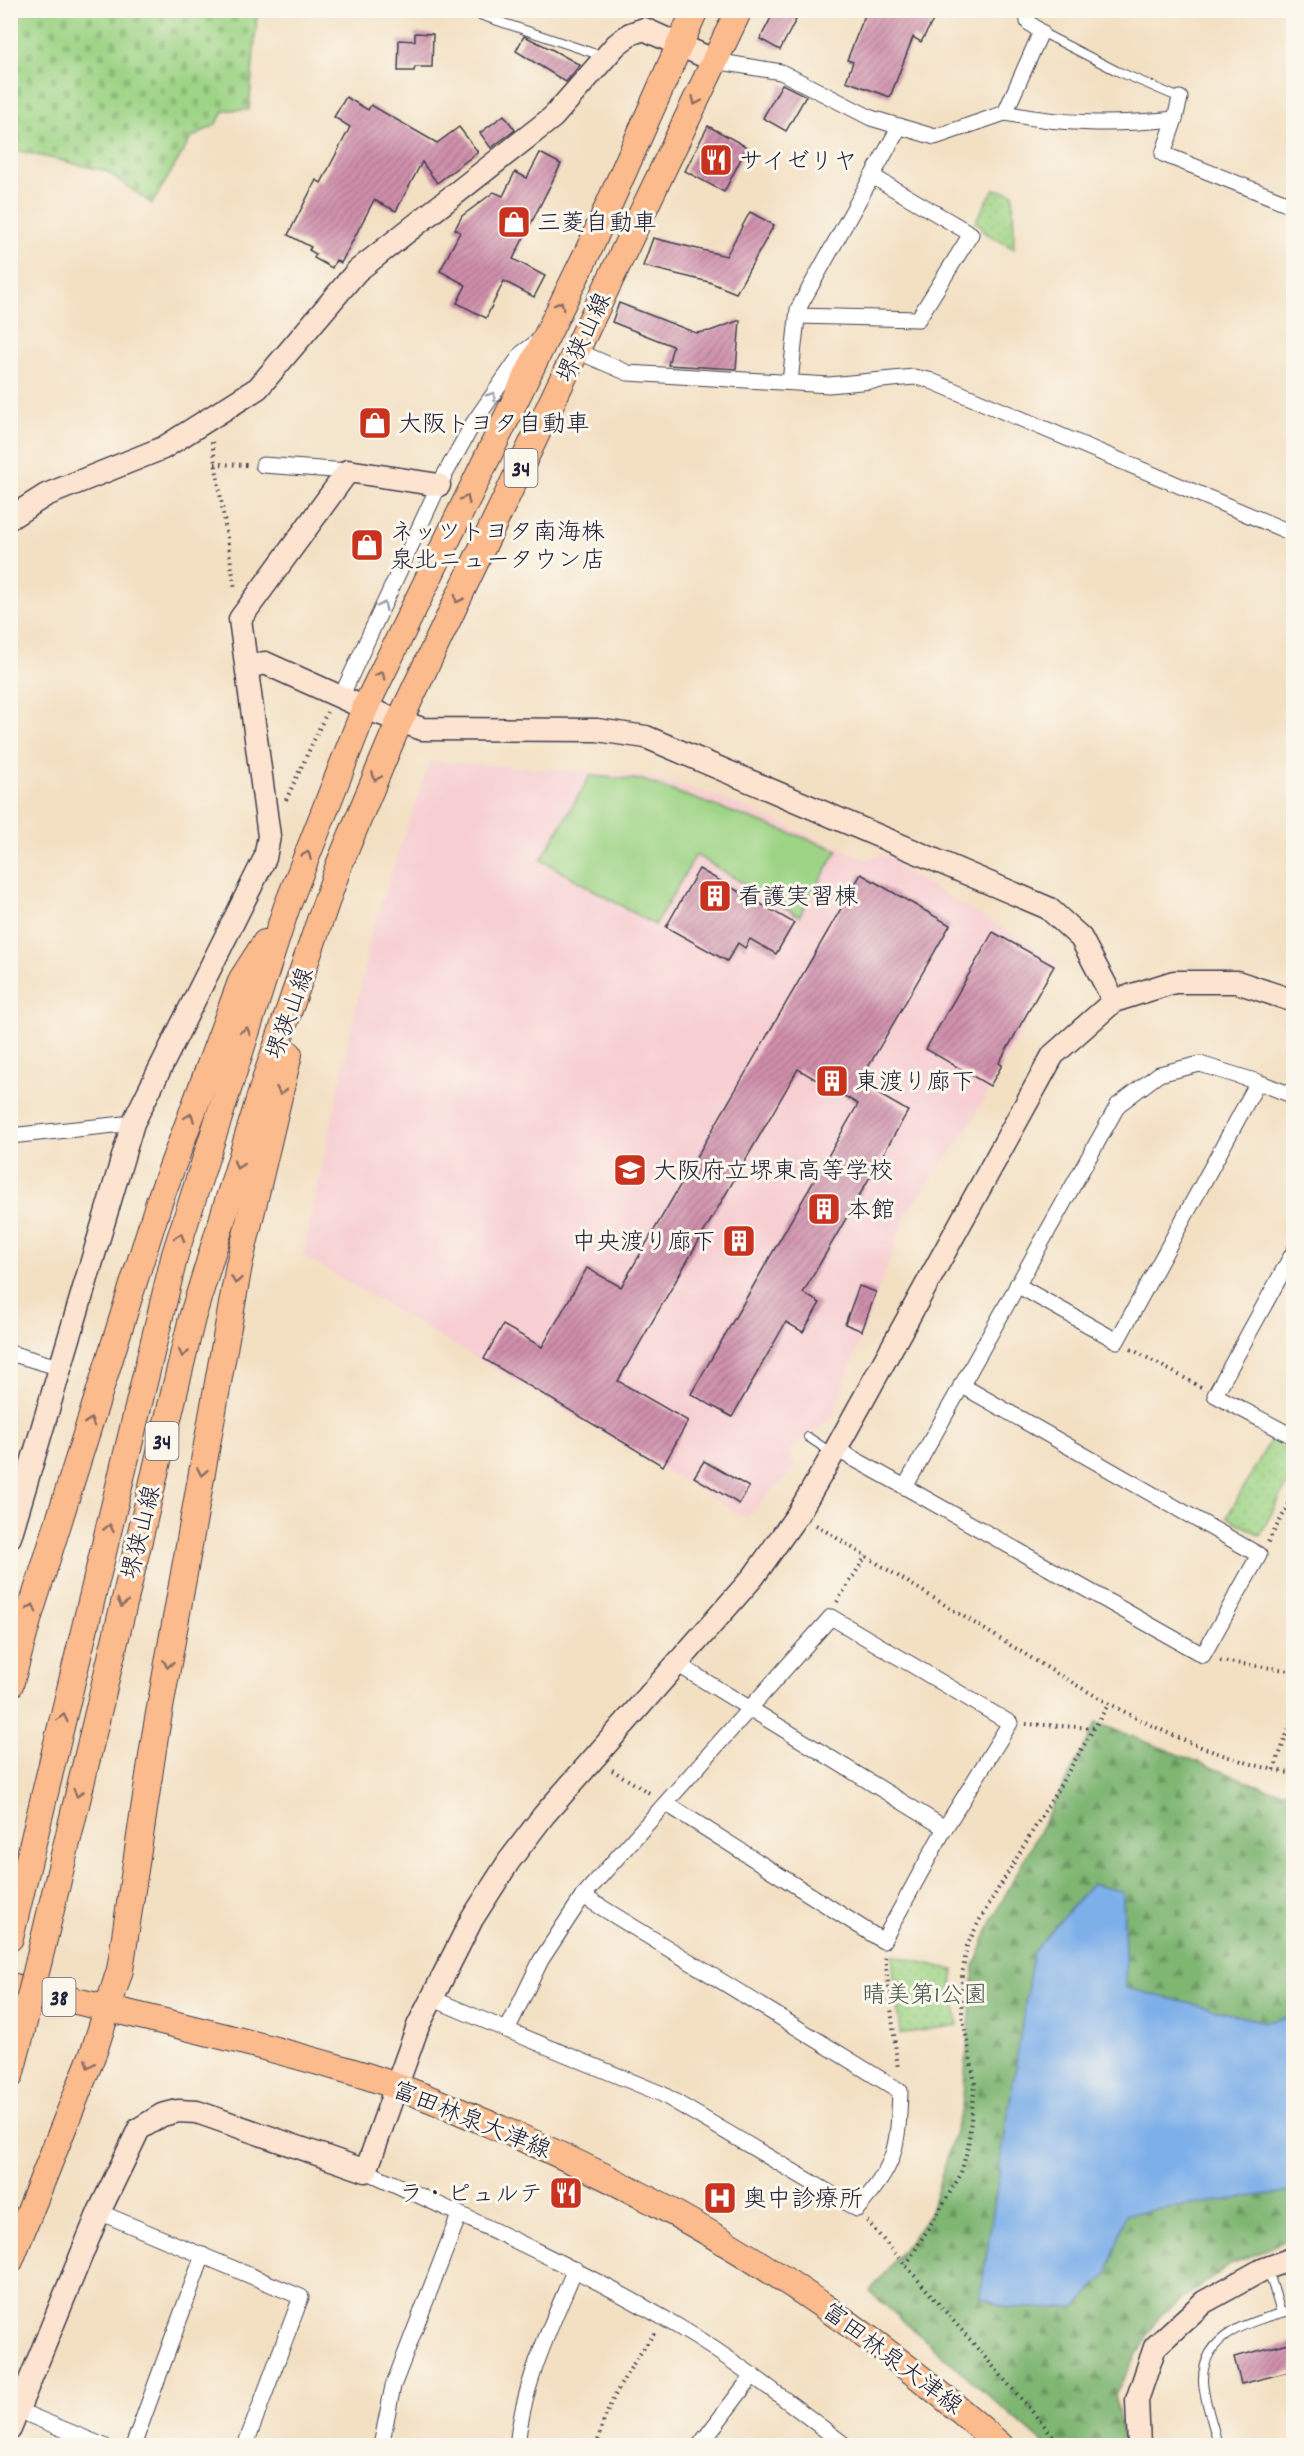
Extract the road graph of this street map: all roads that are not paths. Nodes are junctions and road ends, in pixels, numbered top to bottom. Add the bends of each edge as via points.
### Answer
1 (465, 10) edge
2 (694, 10) edge
3 (739, 10) edge
4 (1027, 10) edge
5 (1041, 32) junction
6 (679, 43) junction
7 (607, 57) junction
8 (715, 61) junction
9 (1180, 98) joint
10 (1005, 113) junction
11 (1175, 119) junction
12 (900, 126) junction
13 (872, 176) junction
14 (1293, 206) edge
15 (798, 316) junction
16 (544, 338) junction
17 (577, 351) junction
18 (790, 382) junction
19 (263, 465) road end
20 (348, 471) junction
21 (440, 485) junction
22 (10, 518) edge
23 (1293, 534) edge
24 (248, 668) junction
25 (335, 702) junction
26 (365, 708) junction
27 (399, 722) junction
28 (286, 909) junction
29 (318, 931) junction
30 (1114, 1001) junction
31 (1293, 1001) edge
32 (1258, 1082) junction
33 (1293, 1096) edge
34 (133, 1123) junction
35 (10, 1136) edge
36 (1293, 1251) edge
37 (1017, 1285) junction
38 (10, 1353) edge
39 (61, 1368) junction
40 (961, 1385) junction
41 (808, 1437) dead end
42 (1293, 1437) edge
43 (835, 1452) junction
44 (905, 1487) junction
45 (10, 1538) edge
46 (677, 1664) junction
47 (10, 1685) edge
48 (750, 1710) junction
49 (667, 1804) junction
50 (945, 1828) junction
51 (583, 1896) junction
52 (10, 1938) edge
53 (10, 1986) edge
54 (431, 1998) junction
55 (108, 2009) junction
56 (507, 2030) junction
57 (10, 2076) edge
58 (394, 2086) junction
59 (366, 2171) junction
60 (99, 2212) junction
61 (459, 2215) junction
62 (203, 2255) junction
63 (1293, 2258) edge
64 (10, 2261) edge
65 (1268, 2268) junction
66 (575, 2269) junction
67 (1293, 2310) edge
68 (1281, 2313) junction
69 (753, 2375) junction
70 (14, 2420) edge
71 (104, 2445) edge
72 (133, 2445) edge
73 (245, 2445) edge
74 (381, 2445) edge
75 (517, 2445) edge
76 (699, 2445) edge
77 (846, 2445) edge
78 (1001, 2445) edge
79 (1139, 2445) edge
80 (1218, 2445) edge

1 - 7 lane
2 - 6 main road, 堺狭山線 / 34
3 - 8 main road, 堺狭山線 / 34
4 - 5 street via 1028,22
5 - 9 lane
5 - 10 street
6 - 7 street via 644,29 630,34
6 - 8 street
16 -> 6 main road, 堺狭山線 / 34 via 591,245
7 - 22 street via 553,117 357,271 258,388 163,448 46,495
8 - 12 street via 781,72 871,118
8 -> 17 main road, 堺狭山線 / 34
9 - 11 street
10 - 11 street via 1049,122 1120,125
10 - 12 street via 935,137
11 - 14 street via 1163,154
12 - 13 street
13 - 15 street via 798,309
13 - 15 street via 971,234 918,319
15 - 18 street
21 -> 16 street via 474,422 522,353
26 -> 16 main road, 堺狭山線 / 34
17 - 18 street via 628,373
17 -> 27 main road, 堺狭山線 / 34
18 - 23 street via 829,385 914,377 929,380
19 - 20 street
20 - 21 street
20 - 24 street via 240,619
25 -> 21 street
24 - 25 street via 266,663
24 - 34 street via 269,836 265,858
25 - 26 street
26 - 27 street
28 -> 26 main road, 堺狭山線 / 34
27 -> 29 main road, 堺狭山線 / 34 via 339,865
27 - 30 street via 422,729 597,730 646,737 1048,908 1081,938
47 -> 28 main road via 159,1202 242,979
52 -> 28 main road, 堺狭山線 / 34 via 174,1254
29 -> 55 main road via 239,1265 155,1736 120,1970
29 -> 57 main road, 堺狭山線 / 34, bridge via 267,1074 192,1318
30 - 31 street via 1174,982 1237,982
30 - 43 street via 1053,1055
32 - 33 street
32 - 37 street via 1200,1064 1159,1074 1118,1105
32 - 37 street via 1117,1341
34 - 35 street
34 - 39 street
36 - 42 street via 1215,1395
37 - 40 street
38 - 39 street
39 - 45 street
40 - 44 street
40 - 44 street via 1259,1555 1203,1655
41 - 43 lane
43 - 44 street
43 - 46 street via 771,1554
46 - 48 street
46 - 54 street via 544,1815 509,1861 472,1919
48 - 49 street
48 - 50 street
48 - 50 street via 831,1617 1010,1723
49 - 50 street via 883,1941
49 - 51 street
51 - 56 street via 541,1960
51 - 56 street via 900,2091 898,2139 883,2179 856,2209 662,2094
53 - 55 main road, 富田林泉大津線 / 38
54 - 56 street
54 - 58 street
55 - 58 main road, 富田林泉大津線 / 38
55 -> 64 main road
58 - 59 street
58 - 78 main road, 富田林泉大津線 / 38 via 537,2144 724,2241 846,2320
59 - 60 street via 197,2112 178,2111 162,2115 139,2129
59 - 61 street
60 - 62 street
60 - 70 street
61 - 66 street
61 - 74 street via 393,2386
62 - 72 street
62 - 73 street via 301,2297
63 - 65 street
65 - 68 lane
65 - 79 street via 1204,2302 1155,2347 1137,2400
66 - 69 street via 665,2319
66 - 75 street via 535,2366 519,2419
67 - 68 lane
68 - 80 lane via 1242,2326 1216,2342 1205,2361 1203,2382
69 - 76 street
69 - 77 street
70 - 71 street

